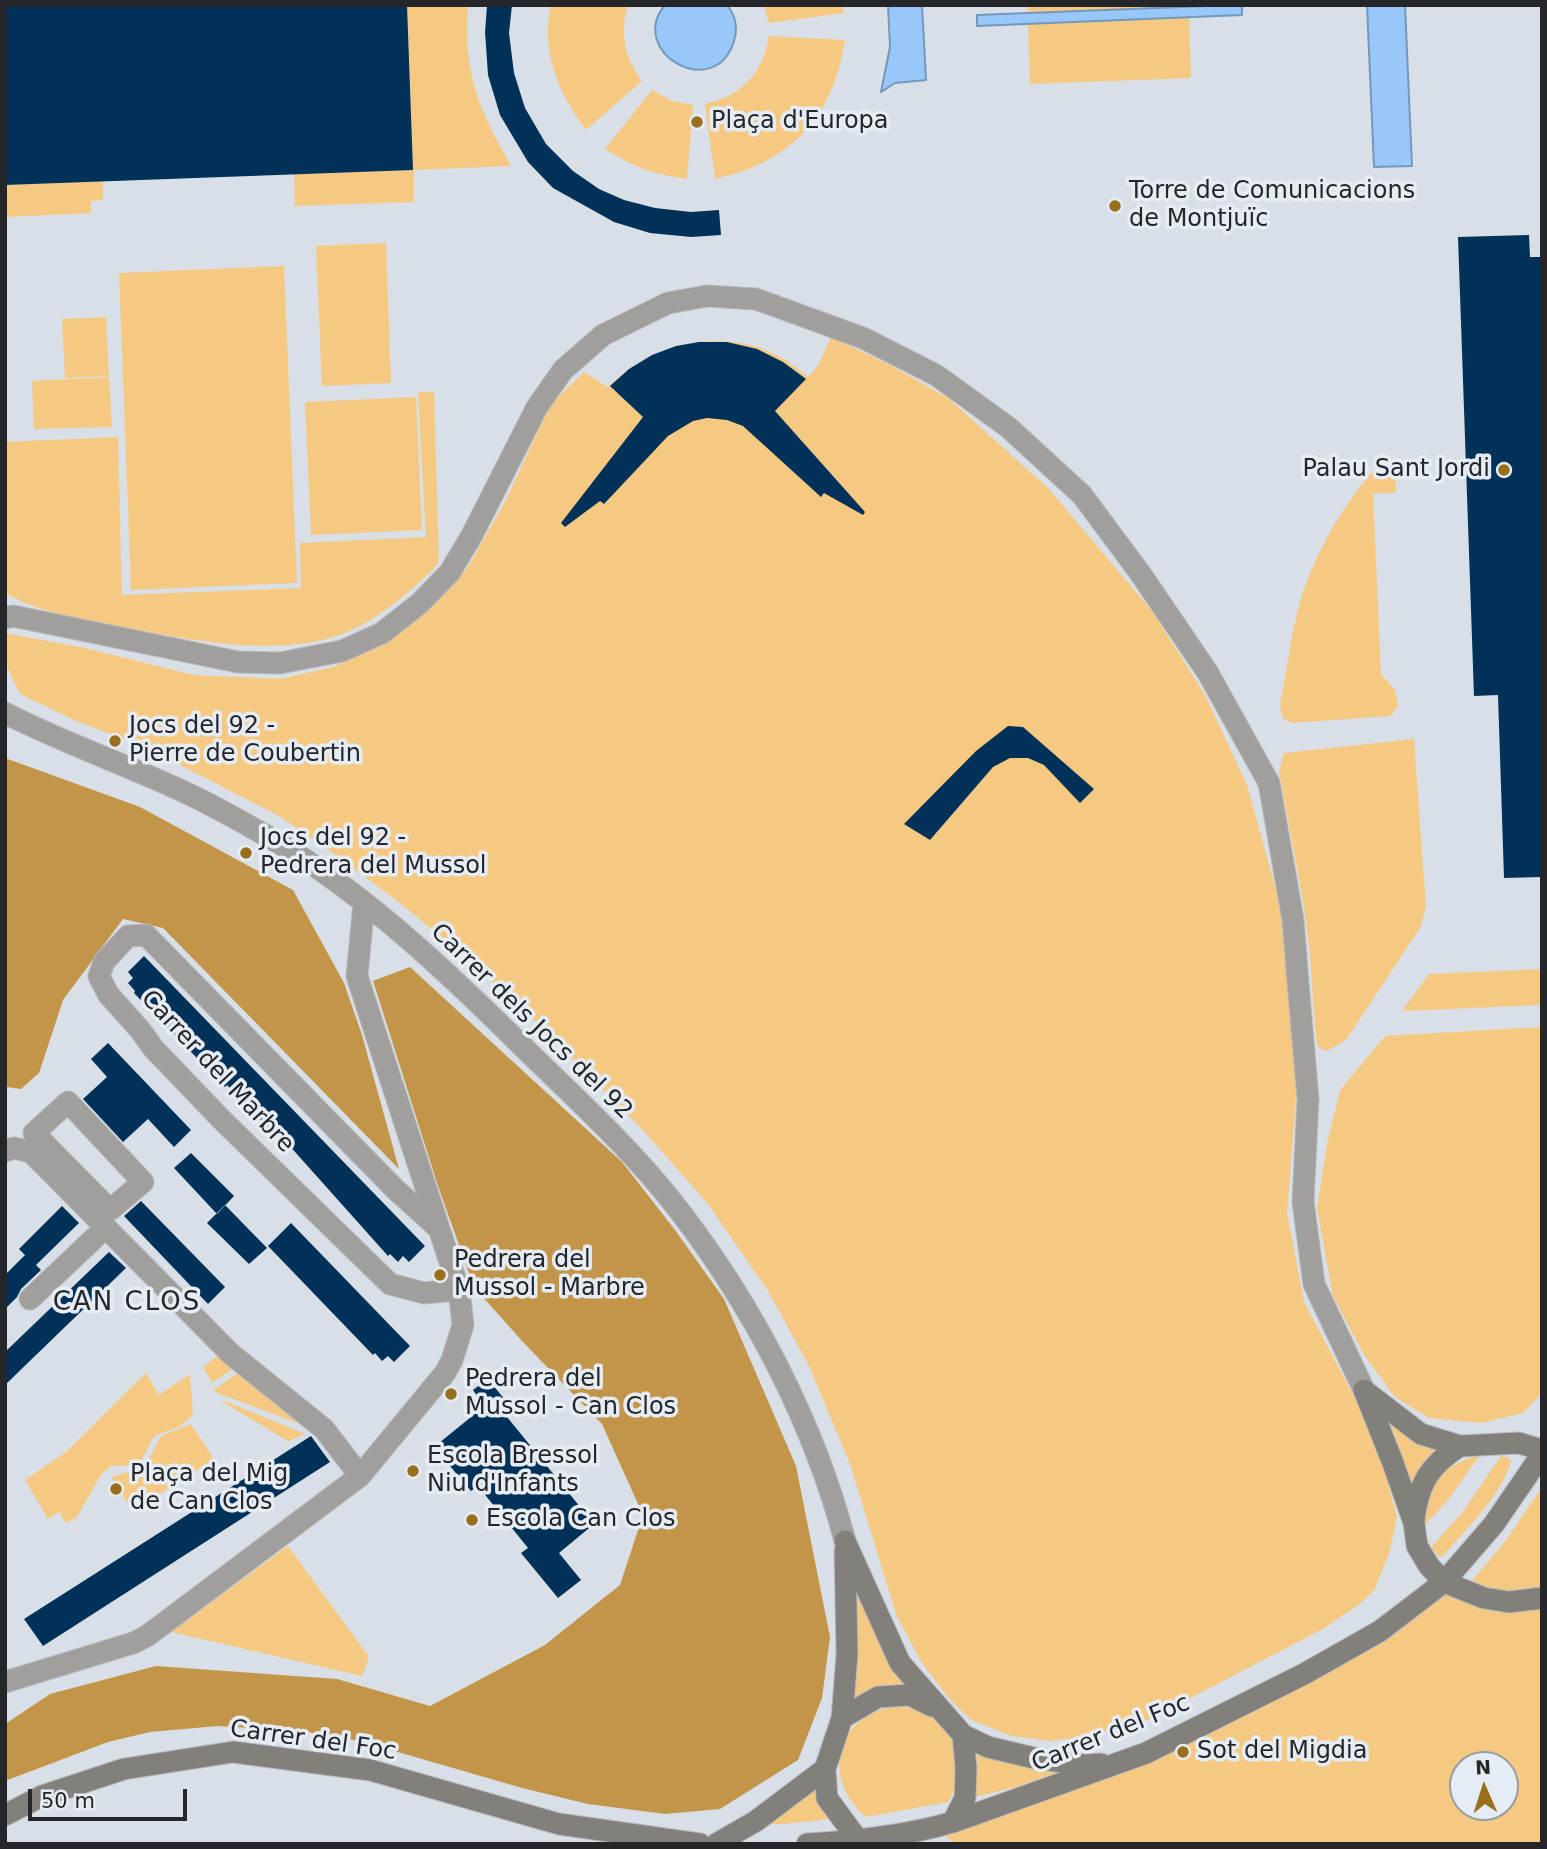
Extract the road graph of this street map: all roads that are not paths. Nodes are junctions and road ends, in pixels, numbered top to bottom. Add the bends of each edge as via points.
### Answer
1 (8, 615) edge
2 (5, 713) edge
3 (364, 903) junction
4 (34, 1133) joint
5 (5, 1151) edge
6 (105, 1227) junction
7 (440, 1230) junction
8 (459, 1290) junction
9 (30, 1299) dead end
10 (1364, 1390) junction
11 (1460, 1446) junction
12 (1542, 1452) edge
13 (360, 1476) junction
14 (1414, 1523) junction
15 (845, 1541) junction
16 (1444, 1582) junction
17 (1542, 1598) edge
18 (5, 1682) edge
19 (940, 1710) junction
20 (842, 1718) junction
21 (962, 1735) junction
22 (1124, 1763) junction
23 (825, 1769) junction
24 (5, 1815) edge
25 (953, 1822) junction
26 (858, 1840) junction
27 (700, 1844) edge
28 (716, 1844) edge
29 (807, 1844) edge

1 - 10 street via 238,662 280,663 342,651 382,633 450,572 537,407 563,370 603,335 668,303 707,296 756,299 863,338 936,375 1008,428 1082,495 1208,673 1269,783 1293,920 1308,1099 1303,1202 1314,1284
2 - 3 street, Carrer dels Jocs del 92 via 201,800 288,849
3 - 7 street via 357,976
3 - 15 street, Carrer dels Jocs del 92 via 497,1021 601,1123 677,1208 734,1287 800,1411
4 - 4 street via 68,1101 143,1182 110,1210
5 - 6 street via 31,1152
6 - 9 street
6 - 13 street via 231,1354 324,1429
7 - 8 street
7 - 8 street, Carrer del Marbre via 394,1189 146,935 128,936 104,962 99,976 108,994 153,1048 390,1284 424,1293
8 - 13 street via 463,1325 452,1360
10 - 11 street via 1421,1434
10 - 14 street
11 - 12 street via 1519,1443
11 - 14 street via 1423,1480
12 - 16 street, Carrer del Foc via 1494,1524
13 - 18 street via 147,1636
14 - 16 street via 1417,1546
15 - 19 street via 900,1663
15 - 20 street via 847,1654
16 - 17 street via 1508,1602
16 - 22 street, Carrer del Foc via 1380,1631
19 - 20 street via 910,1695 889,1696 878,1697
19 - 21 street
20 - 23 street
21 - 22 street via 988,1747 1034,1758 1084,1765
21 - 25 street via 965,1798
22 - 25 street, Carrer del Foc
23 - 26 street via 827,1798
23 - 28 street via 776,1807
24 - 27 street, Carrer del Foc via 42,1796 124,1769 233,1752 370,1770 559,1824
25 - 26 street, Carrer del Foc
26 - 29 street, Carrer del Foc

